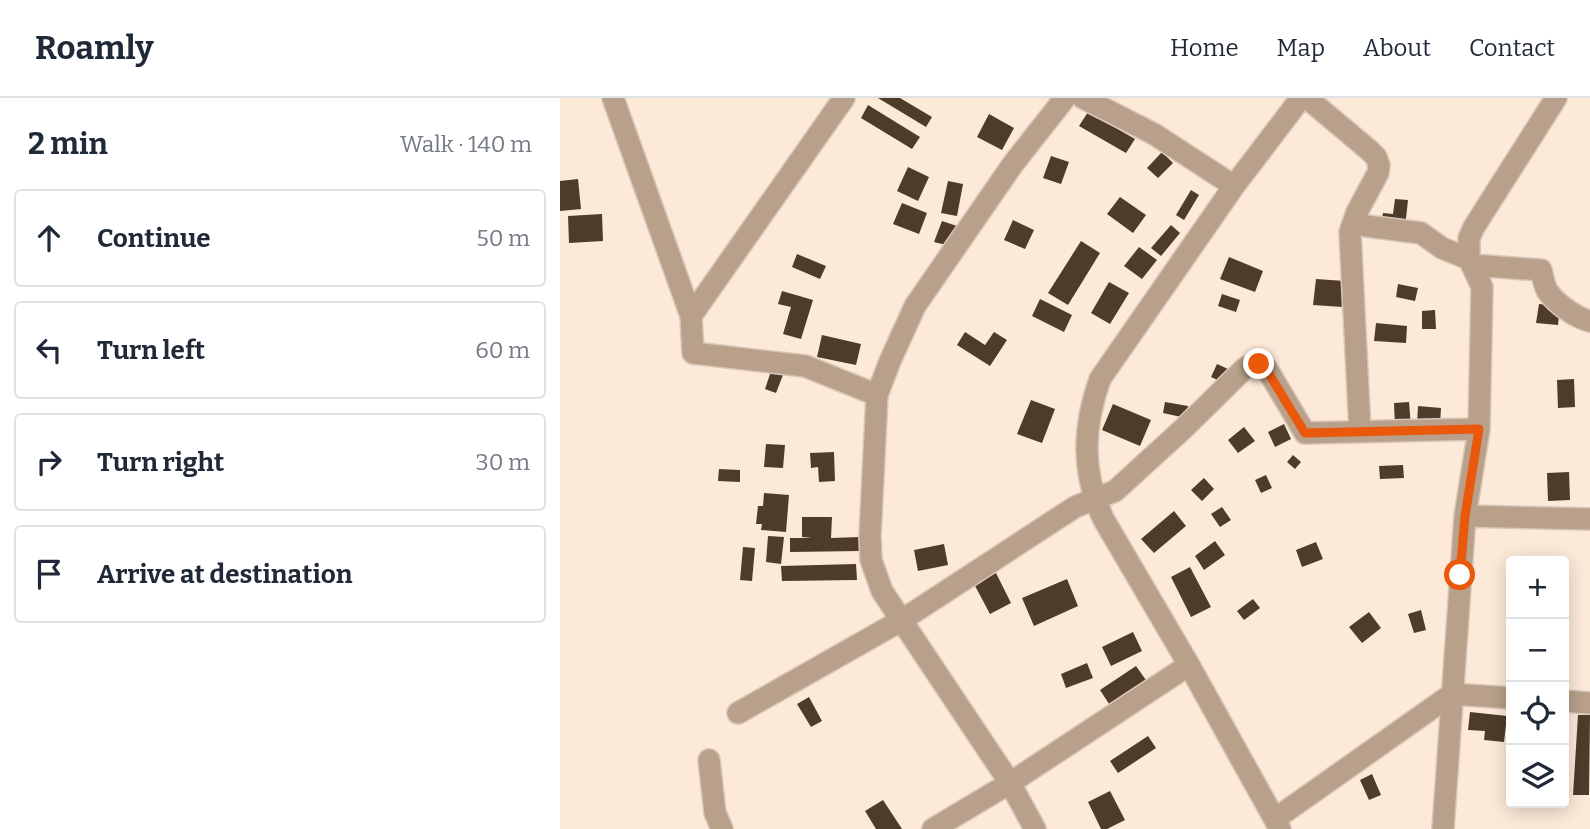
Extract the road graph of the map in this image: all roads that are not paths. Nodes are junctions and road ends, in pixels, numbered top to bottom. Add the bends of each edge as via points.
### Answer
1 (613, 98) edge
2 (844, 98) edge
3 (1065, 98) edge
4 (1083, 98) edge
5 (1304, 98) edge
6 (1556, 98) edge
7 (1234, 186) junction
8 (1366, 226) dead end
9 (1470, 262) junction
10 (691, 316) junction
11 (1590, 321) edge
12 (877, 395) junction
13 (1479, 429) junction
14 (1360, 431) junction
15 (1094, 501) junction
16 (1465, 516) junction
17 (1590, 519) edge
18 (902, 620) junction
19 (1189, 665) junction
20 (1452, 694) junction
21 (1506, 698) edge
22 (1569, 701) edge
23 (1590, 703) edge
24 (738, 713) dead end
25 (709, 760) dead end
26 (1010, 783) junction
27 (1277, 824) edge
28 (722, 829) edge
29 (933, 829) edge
30 (1035, 829) edge
31 (1443, 829) edge

1 - 10 street
2 - 10 street
3 - 12 street via 1013,164 915,306
4 - 7 street via 1154,134
5 - 7 street
5 - 14 street via 1369,150 1379,165 1350,232
6 - 9 street via 1474,227 1467,249
7 - 15 street via 1100,379 1086,443
8 - 9 street via 1421,233
9 - 11 street via 1541,270 1555,299
9 - 13 street via 1482,287
10 - 12 street via 693,353 804,366
12 - 18 street via 871,560 882,591
13 - 14 street
13 - 16 street
14 - 15 street via 1305,433 1266,369 1252,364 1115,491
15 - 18 street via 1074,507
15 - 19 street
16 - 17 street
16 - 20 street
18 - 24 street
18 - 26 street
19 - 26 street
19 - 27 street
20 - 21 street
20 - 27 street
20 - 31 street
22 - 23 street
25 - 28 street via 715,813
26 - 29 street
26 - 30 street

